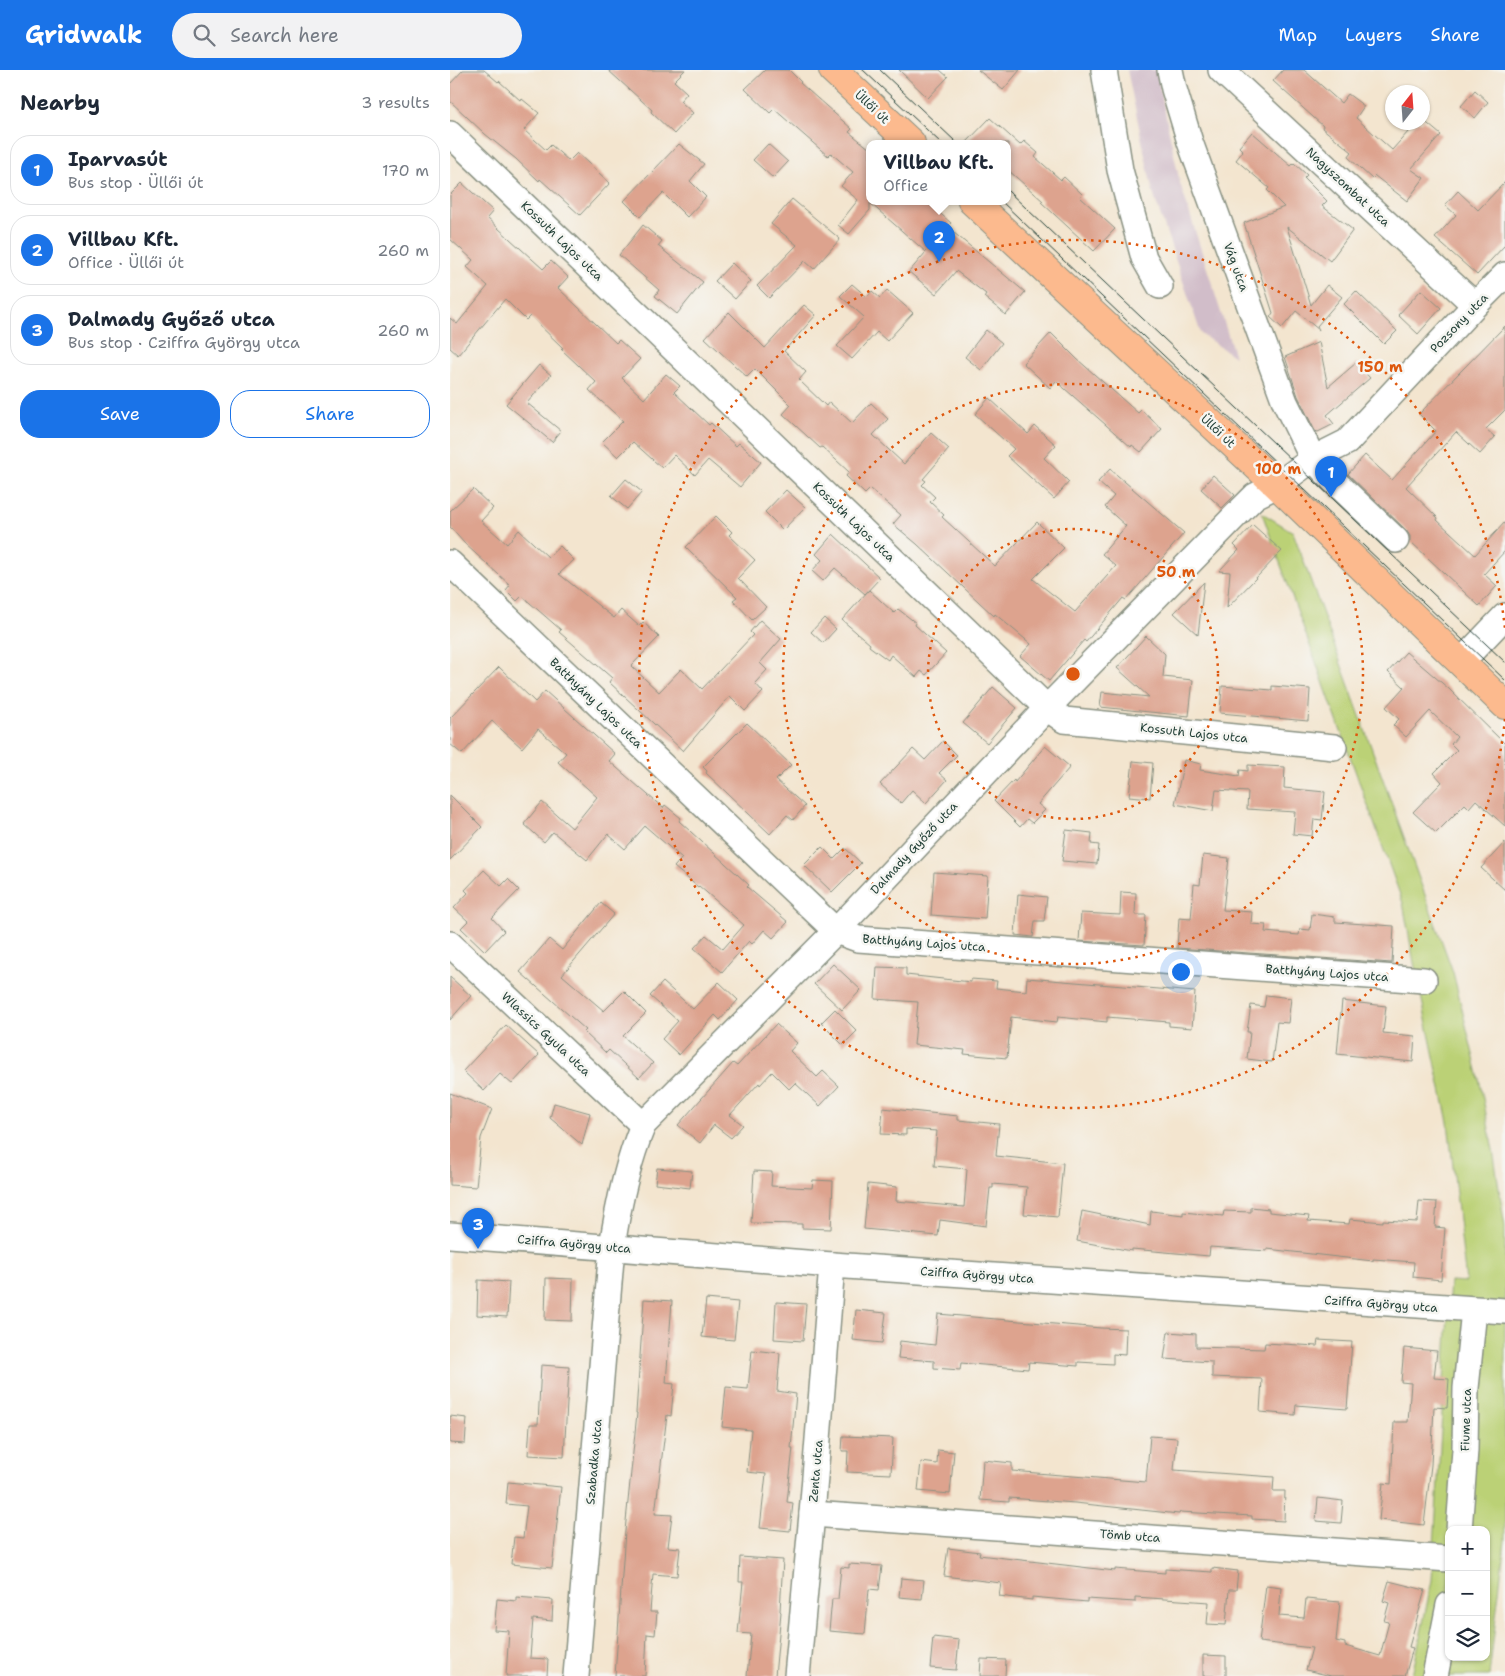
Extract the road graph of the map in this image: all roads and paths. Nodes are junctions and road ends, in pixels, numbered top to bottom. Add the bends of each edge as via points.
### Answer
1 (833, 70) edge
2 (1104, 70) edge
3 (1170, 70) edge
4 (1221, 70) edge
5 (450, 134) edge
6 (908, 140) edge
7 (976, 205) edge
8 (1505, 276) edge
9 (1160, 286) dead end
10 (1475, 305) junction
11 (1313, 459) junction
12 (1277, 485) junction
13 (1396, 540) dead end
14 (450, 564) edge
15 (1505, 616) edge
16 (1460, 662) junction
17 (1505, 705) edge
18 (1047, 708) junction
19 (1334, 747) dead end
20 (836, 931) junction
21 (450, 944) edge
22 (1424, 980) dead end
23 (643, 1125) junction
24 (450, 1235) edge
25 (612, 1247) junction
26 (832, 1265) junction
27 (1474, 1310) junction
28 (1505, 1311) edge
29 (812, 1514) junction
30 (1459, 1526) edge
31 (1445, 1559) edge
32 (1447, 1616) edge
33 (576, 1676) edge
34 (797, 1676) edge
35 (1435, 1676) edge

1 - 6 main road, Üllői út
2 - 9 street via 1120,170 1144,258
3 - 11 street, Vág utca via 1190,142 1282,393
4 - 10 street, Nagyszombat utca
5 - 18 street, Kossuth Lajos utca
7 - 12 main road, Üllői út
8 - 10 street, Pozsony utca
10 - 11 street, Pozsony utca via 1347,442
11 - 12 street, Pozsony utca
11 - 13 street, Vág utca
12 - 16 main road, Üllői út
12 - 18 street, Dalmady Győző utca via 1255,496
14 - 20 street, Batthyány Lajos utca
15 - 16 street
16 - 17 main road, Üllői út
18 - 19 street, Kossuth Lajos utca via 1064,720
18 - 20 street, Dalmady Győző utca
20 - 22 street, Batthyány Lajos utca via 858,939
20 - 23 street, Dalmady Győző utca
21 - 23 street, Wlassics Gyula utca
23 - 25 street, Dalmady Győző utca via 633,1148
24 - 25 street, Cziffra György utca
25 - 26 street, Cziffra György utca
25 - 33 street, Szabadka utca
26 - 27 street, Cziffra György utca
26 - 29 street, Zenta utca
27 - 28 street, Cziffra György utca
27 - 30 street, Fiume utca via 1466,1388
29 - 31 street, Tömb utca
29 - 34 street, Zenta utca
32 - 35 street

